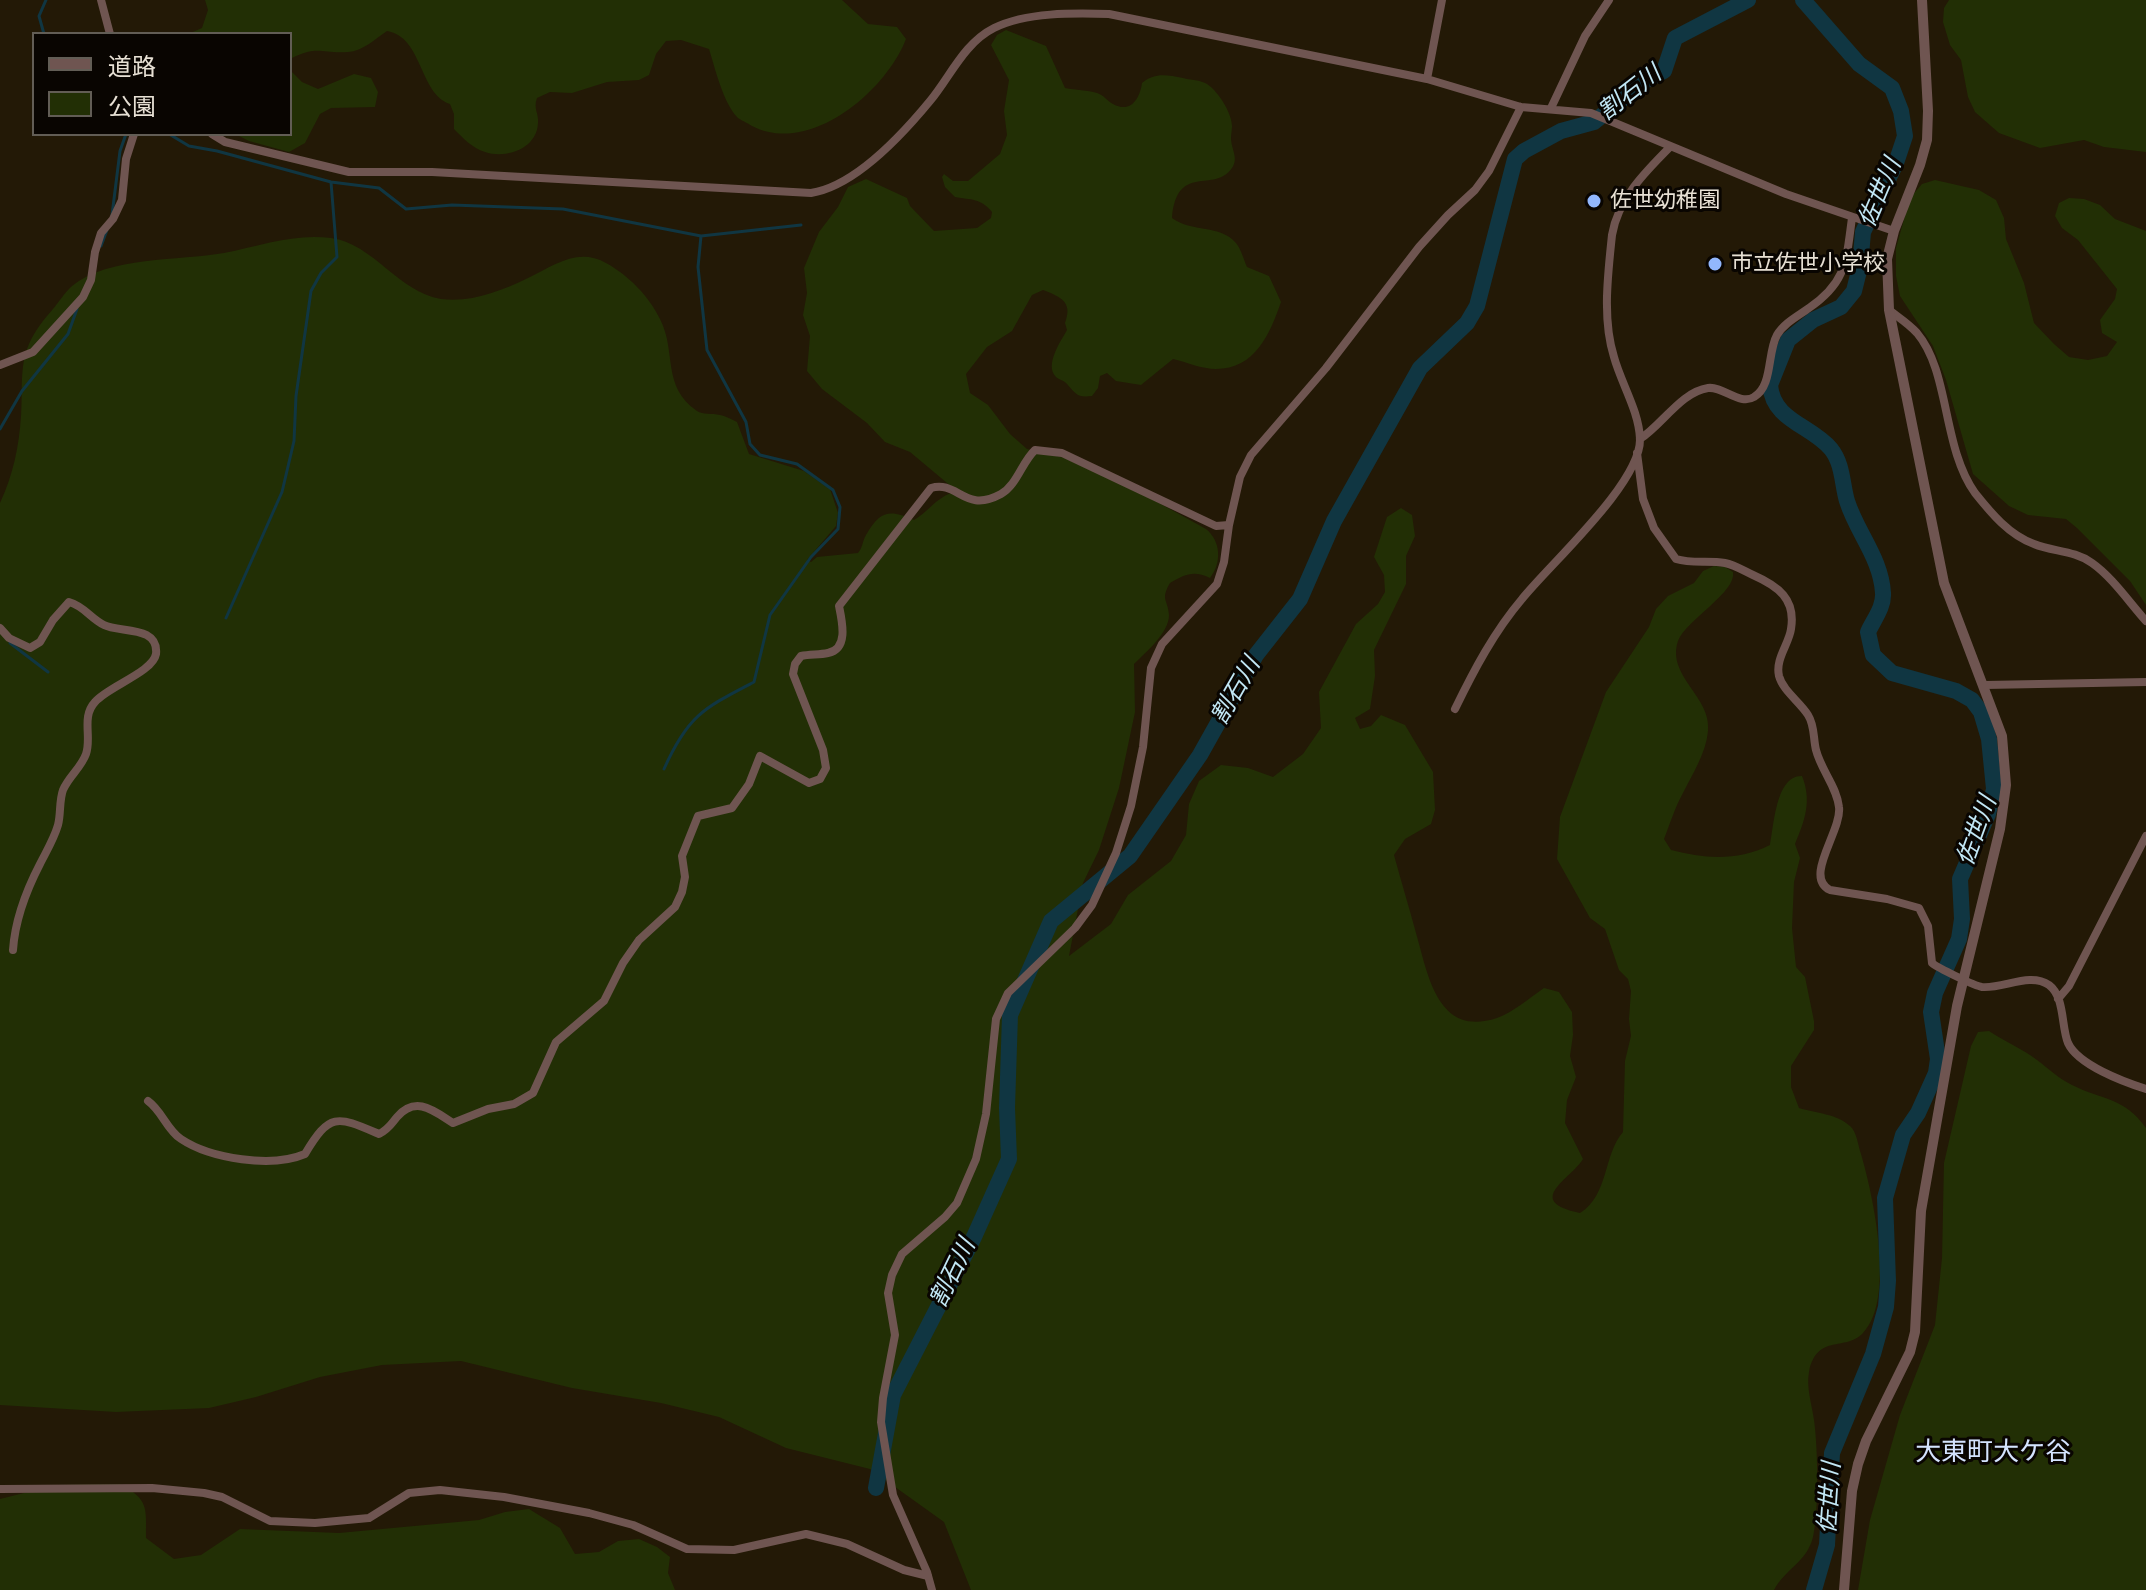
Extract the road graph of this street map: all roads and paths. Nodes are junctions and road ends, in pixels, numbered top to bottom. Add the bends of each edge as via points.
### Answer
1 (101, 0) edge
2 (1442, 0) edge
3 (1609, 0) edge
4 (1922, 0) edge
5 (109, 32) edge
6 (1427, 79) junction
7 (1521, 107) junction
8 (1551, 108) junction
9 (133, 136) edge
10 (215, 136) edge
11 (1670, 147) junction
12 (1855, 219) junction
13 (1894, 231) junction
14 (1889, 310) junction
15 (0, 365) edge
16 (1640, 439) junction
17 (1637, 453) junction
18 (1229, 525) junction
19 (2146, 621) edge
20 (0, 628) edge
21 (2146, 682) edge
22 (1985, 685) junction
23 (1455, 709) dead end
24 (2146, 836) edge
25 (13, 950) dead end
26 (1958, 976) junction
27 (2058, 999) junction
28 (2146, 1089) edge
29 (148, 1101) dead end
30 (0, 1489) edge
31 (928, 1576) junction
32 (932, 1590) edge
33 (1844, 1590) edge

1 - 5 street
2 - 6 street
3 - 8 street via 1585,36
4 - 13 street via 1927,140
6 - 7 street
6 - 10 street via 1109,14 1013,21 975,41 930,101 861,171 811,193 349,172
7 - 8 street
7 - 18 street via 1475,190 1419,247 1251,455
8 - 11 street via 1591,113
9 - 15 street via 122,200 101,233 83,297 33,352
11 - 12 street
11 - 16 street via 1628,194 1613,225 1607,314 1613,355
12 - 13 street
12 - 16 street via 1838,282 1780,331 1763,389 1748,399 1706,388
13 - 14 street via 1887,268
14 - 19 street via 1918,334 1931,357 1954,450 1973,490 1994,516 2034,545 2093,563
14 - 22 street via 1944,583
16 - 17 street
17 - 23 street via 1624,481 1499,630
17 - 26 street via 1643,499 1654,528 1676,559 1728,564 1773,584 1791,606 1791,631 1779,677 1813,726 1816,752 1839,808 1838,826 1821,865 1822,886 1919,908 1931,939 1931,960
18 - 29 street via 1216,526 1049,451 1035,450 1003,494 980,502 946,487 931,488 839,606 840,645 831,653 801,656 795,664 793,674 823,750 826,768 820,779 809,783 760,756 732,808 698,816 682,856 685,877 675,907 639,940 604,1001 556,1042 533,1093 514,1104 453,1123 421,1105 408,1107 379,1134 337,1120 318,1133 305,1154 263,1161 227,1158 189,1143
18 - 31 street via 1217,584 1162,644 1151,668 1143,747 1116,853 1075,928 1008,993 996,1019 976,1159 957,1203 902,1254 892,1275 888,1293 895,1335 881,1422 893,1495
20 - 25 street via 30,648 69,602 111,628 149,636 156,654 151,665 93,703 87,750 63,791 58,827 19,913
21 - 22 street
22 - 26 street via 2002,736 2005,809
24 - 27 street
26 - 27 street via 1982,987 2043,982
26 - 33 street via 1921,1211 1915,1332 1858,1464
27 - 28 street via 2067,1040 2076,1054
30 - 31 street via 204,1493 270,1521 315,1523 369,1518 409,1493 440,1490 589,1513 687,1549 734,1550 806,1534
31 - 32 street

